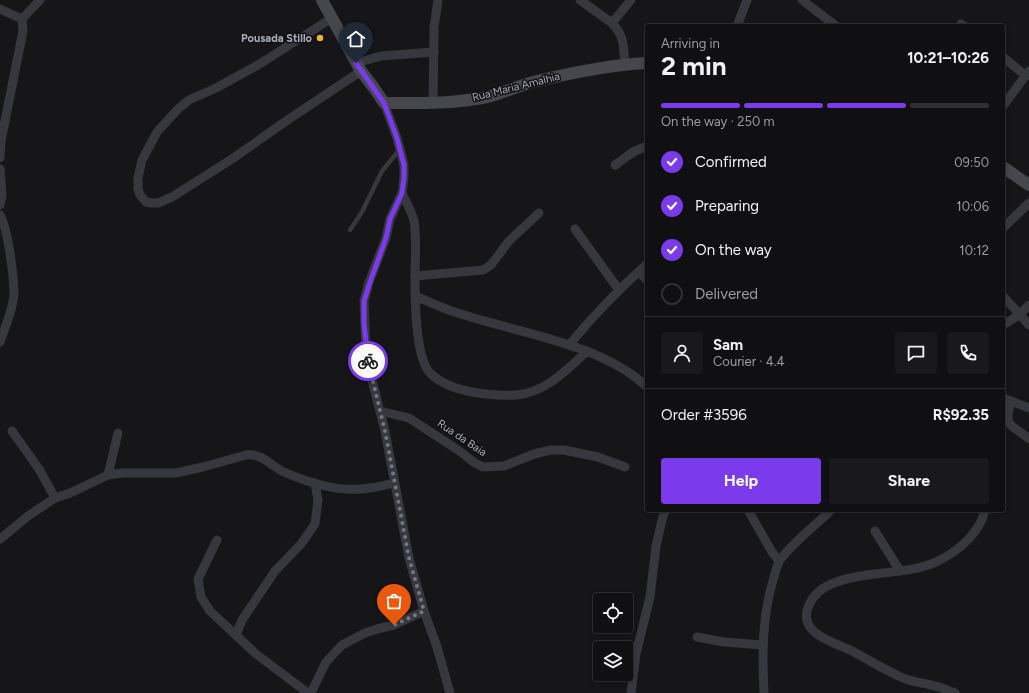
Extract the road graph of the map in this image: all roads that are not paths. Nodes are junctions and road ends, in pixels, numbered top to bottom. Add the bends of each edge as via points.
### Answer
1 (40, 0) edge
2 (322, 0) edge
3 (438, 0) edge
4 (580, 0) edge
5 (631, 0) edge
6 (747, 0) edge
7 (802, 0) edge
8 (0, 9) edge
9 (332, 18) junction
10 (22, 19) junction
11 (612, 23) junction
12 (738, 24) edge
13 (833, 24) edge
14 (434, 52) junction
15 (1005, 58) edge
16 (645, 63) edge
17 (625, 64) junction
18 (359, 67) junction
19 (1027, 73) edge
20 (384, 103) junction
21 (1005, 103) edge
22 (433, 104) junction
23 (645, 147) edge
24 (400, 149) junction
25 (0, 158) edge
26 (615, 165) dead end
27 (1005, 168) edge
28 (0, 169) edge
29 (1029, 184) edge
30 (402, 193) junction
31 (1029, 203) edge
32 (0, 205) edge
33 (539, 213) dead end
34 (0, 215) edge
35 (1005, 226) edge
36 (575, 229) dead end
37 (350, 230) dead end
38 (645, 266) edge
39 (638, 272) junction
40 (415, 276) junction
41 (645, 278) edge
42 (619, 290) junction
43 (415, 296) junction
44 (1005, 298) edge
45 (1029, 305) edge
46 (1019, 315) junction
47 (1005, 324) edge
48 (1029, 325) edge
49 (0, 342) edge
50 (569, 345) junction
51 (587, 351) junction
52 (645, 385) edge
53 (1007, 400) edge
54 (1029, 408) edge
55 (380, 411) junction
56 (12, 431) dead end
57 (118, 433) dead end
58 (1029, 439) edge
59 (625, 467) dead end
60 (108, 475) junction
61 (315, 483) junction
62 (394, 483) junction
63 (55, 498) junction
64 (665, 512) edge
65 (749, 512) edge
66 (829, 512) edge
67 (985, 512) edge
68 (876, 531) dead end
69 (0, 539) edge
70 (217, 540) dead end
71 (779, 561) junction
72 (900, 571) junction
73 (424, 611) junction
74 (236, 635) junction
75 (697, 636) dead end
76 (763, 646) junction
77 (308, 693) edge
78 (311, 693) edge
79 (450, 693) edge
80 (631, 693) edge
81 (764, 693) edge
82 (955, 693) edge

1 - 10 street
2 - 9 street
3 - 14 street
4 - 11 street
5 - 11 street
6 - 12 street
7 - 13 street
8 - 10 street
9 - 18 street
9 - 18 street via 258,66 190,100 178,109 157,132 142,160 138,178 140,194 146,202 152,203 172,197 232,159
10 - 25 street via 23,30 6,112
11 - 17 street via 622,38
14 - 18 street via 381,56
14 - 22 street
15 - 19 street
16 - 17 street, Rua Maria Amalhia
17 - 22 street, Rua Maria Amalhia via 571,73 486,97
18 - 20 street
19 - 21 street
20 - 22 street, Rua Maria Amalhia
20 - 24 street
23 - 26 street
24 - 30 street via 404,165
24 - 37 lane via 382,171
27 - 29 street
28 - 32 street
30 - 40 street via 414,220
30 - 55 street via 390,219 364,301 366,350
31 - 35 street
33 - 40 street via 509,241 491,264 480,272
34 - 49 street via 7,233 14,294
36 - 42 street
38 - 39 street
39 - 41 street
39 - 42 street
40 - 43 street
42 - 50 street
43 - 50 street via 459,314
43 - 51 street via 417,335 422,358 429,372 439,380 462,390 500,395 530,392 564,373
44 - 46 street
45 - 46 street
46 - 47 street
46 - 48 street
50 - 51 street
51 - 52 street via 628,371
53 - 54 street
53 - 58 street via 1009,425
55 - 59 street, Rua da Baia via 409,418 483,467 504,466 551,450 598,457
55 - 62 street
56 - 63 street via 39,469
57 - 60 street
60 - 61 street via 122,472 176,473 251,454 282,471
60 - 63 street
61 - 62 street via 346,489
61 - 74 street via 318,500 315,524 301,544 275,571 242,620
62 - 73 street via 409,558
63 - 69 street
64 - 80 street via 656,546 650,597 636,654
65 - 71 street
66 - 71 street
67 - 72 street via 977,529 956,550 940,561
68 - 72 street
70 - 74 street via 198,579 201,597 210,611
71 - 76 street via 765,616
72 - 82 street via 847,579 827,586 811,601 806,613 807,621 814,632 822,638 896,675
73 - 78 street via 394,625 377,628 342,645 326,662
73 - 79 street
74 - 77 street via 256,654
75 - 76 street
76 - 81 street

